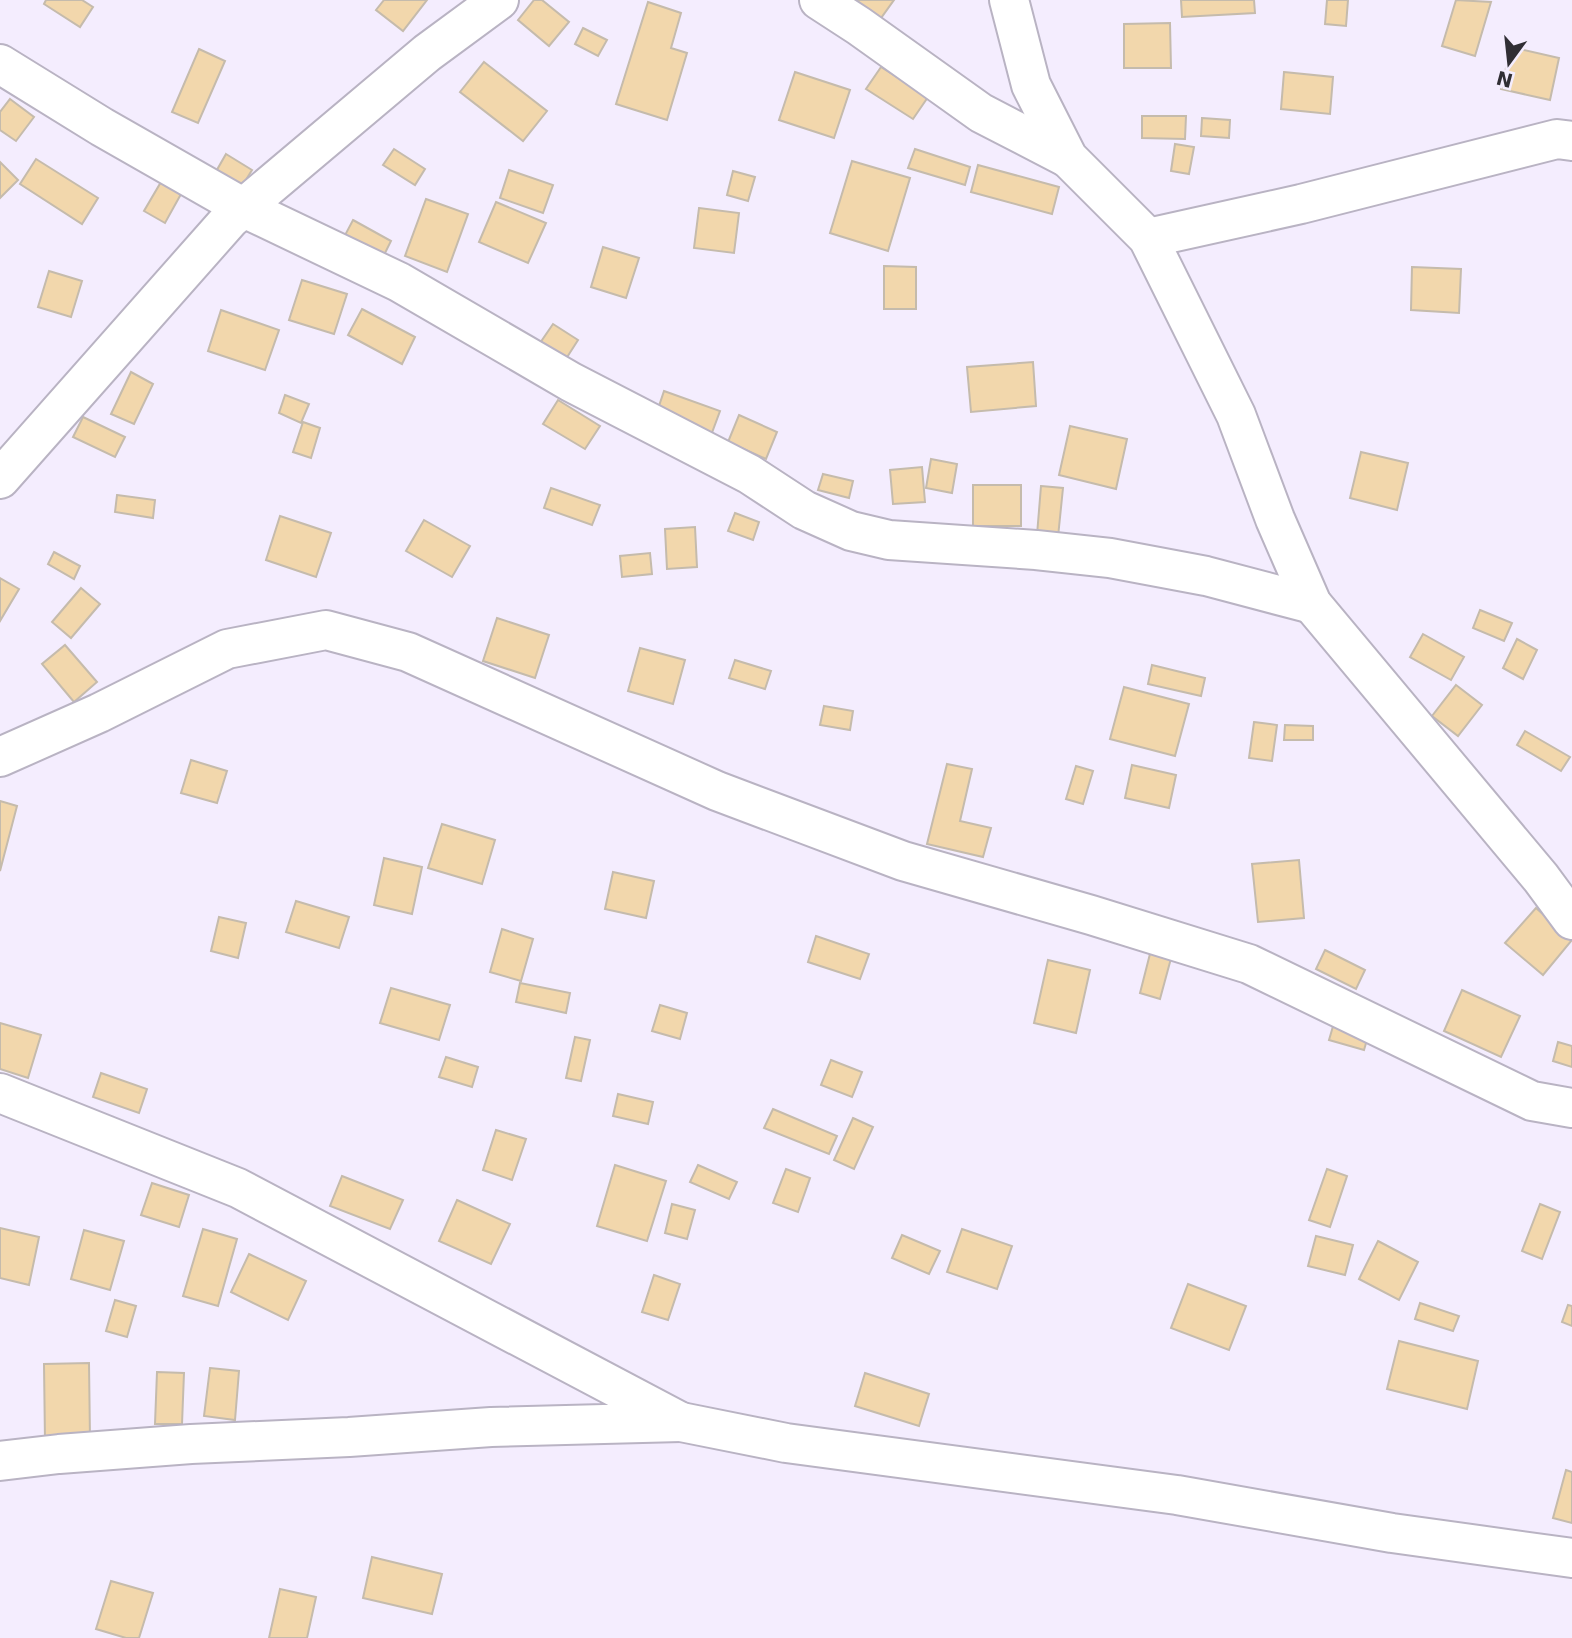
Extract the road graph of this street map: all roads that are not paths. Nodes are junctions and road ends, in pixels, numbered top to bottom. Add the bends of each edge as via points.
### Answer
1 (499, 0) edge
2 (819, 0) edge
3 (1009, 0) edge
4 (0, 64) edge
5 (1572, 141) edge
6 (1068, 159) junction
7 (244, 208) junction
8 (1148, 238) junction
9 (0, 479) edge
10 (1312, 604) junction
11 (0, 757) edge
12 (1572, 920) edge
13 (0, 1093) edge
14 (1572, 1108) edge
15 (681, 1422) junction
16 (0, 1461) edge
17 (1572, 1558) edge

1 - 7 street via 428,52
2 - 6 street via 981,113
3 - 6 street via 1031,85
4 - 7 street
5 - 8 street via 1557,139
6 - 8 street
7 - 9 street
7 - 10 street via 398,282 571,382 749,474 804,510 851,531 889,540 1110,558 1206,576
8 - 10 street via 1236,415
10 - 12 street
11 - 14 street via 227,649 326,630 408,652 718,790 903,861 1249,964 1532,1101
13 - 15 street via 238,1188
15 - 16 street via 491,1427 178,1445
15 - 17 street via 786,1443 1177,1496

